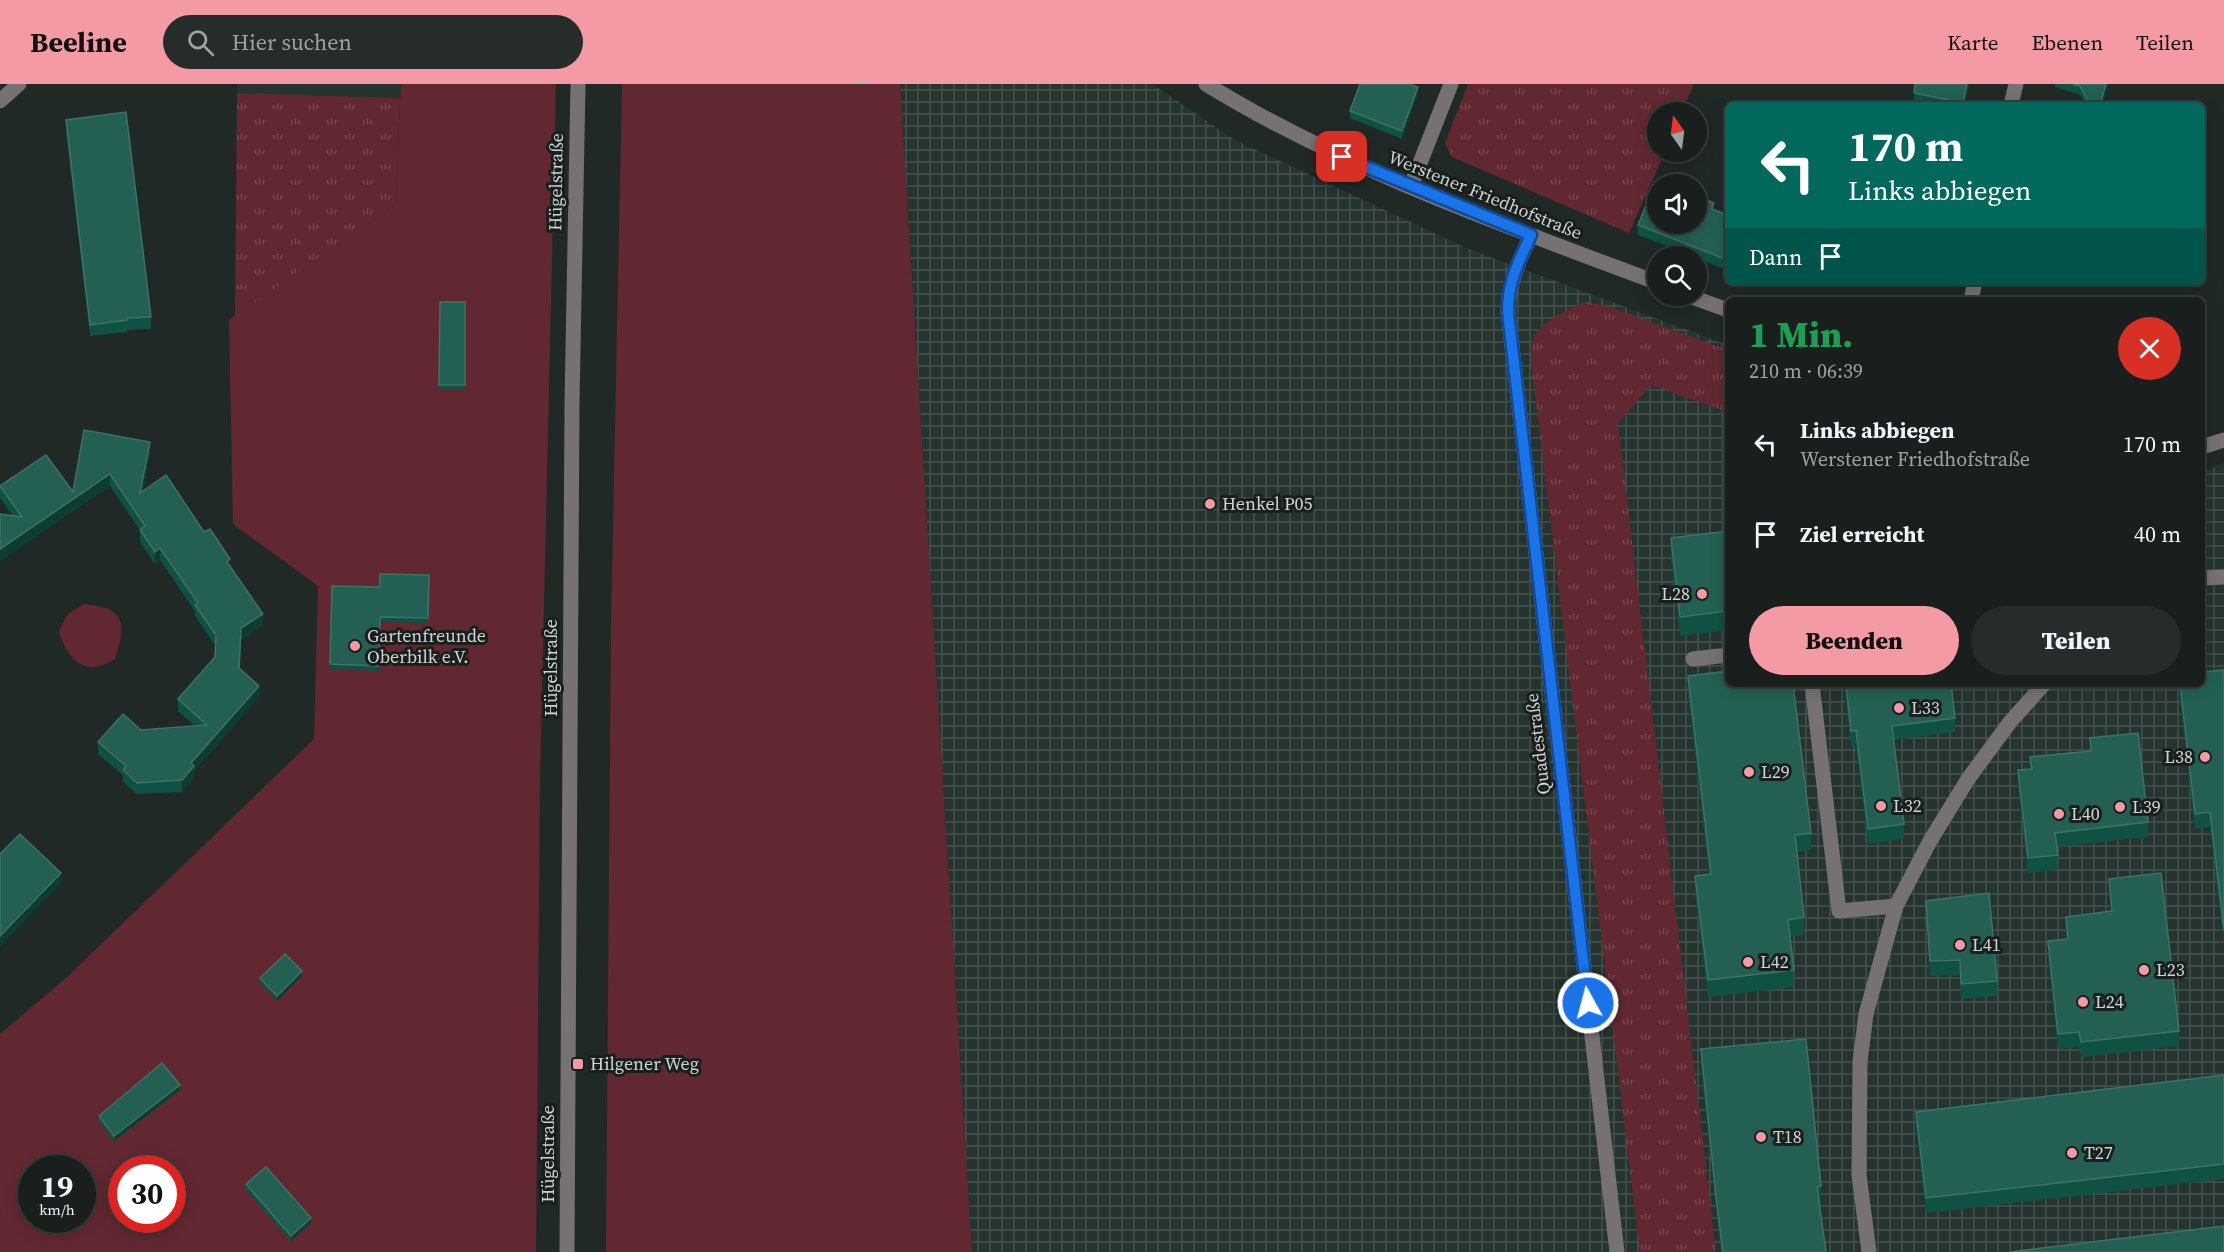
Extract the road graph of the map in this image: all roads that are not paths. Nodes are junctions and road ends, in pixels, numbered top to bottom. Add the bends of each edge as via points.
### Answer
1 (19, 84) edge
2 (578, 84) edge
3 (1206, 84) edge
4 (1450, 84) edge
5 (2016, 84) edge
6 (0, 101) edge
7 (2012, 102) edge
8 (1411, 186) junction
9 (1531, 235) junction
10 (1647, 280) edge
11 (1707, 302) edge
12 (1725, 309) edge
13 (2224, 440) edge
14 (2205, 446) edge
15 (2224, 577) edge
16 (2205, 578) edge
17 (1725, 655) edge
18 (1693, 658) dead end
19 (1812, 687) edge
20 (2041, 687) edge
21 (1896, 906) junction
22 (567, 1252) edge
23 (1617, 1252) edge
24 (1869, 1252) edge

1 - 6 street
2 - 22 street, Hügelstraße
3 - 8 street, Werstener Friedhofstraße via 1309,142
4 - 8 street
5 - 7 street
8 - 9 street, Werstener Friedhofstraße
9 - 10 street, Werstener Friedhofstraße
9 - 23 street, Quadestraße via 1508,290 1508,312
11 - 12 street
13 - 14 street
15 - 16 street
17 - 18 street
19 - 21 street via 1839,911
20 - 21 street via 1968,778 1929,841
21 - 24 street via 1866,1014 1860,1062 1859,1175

